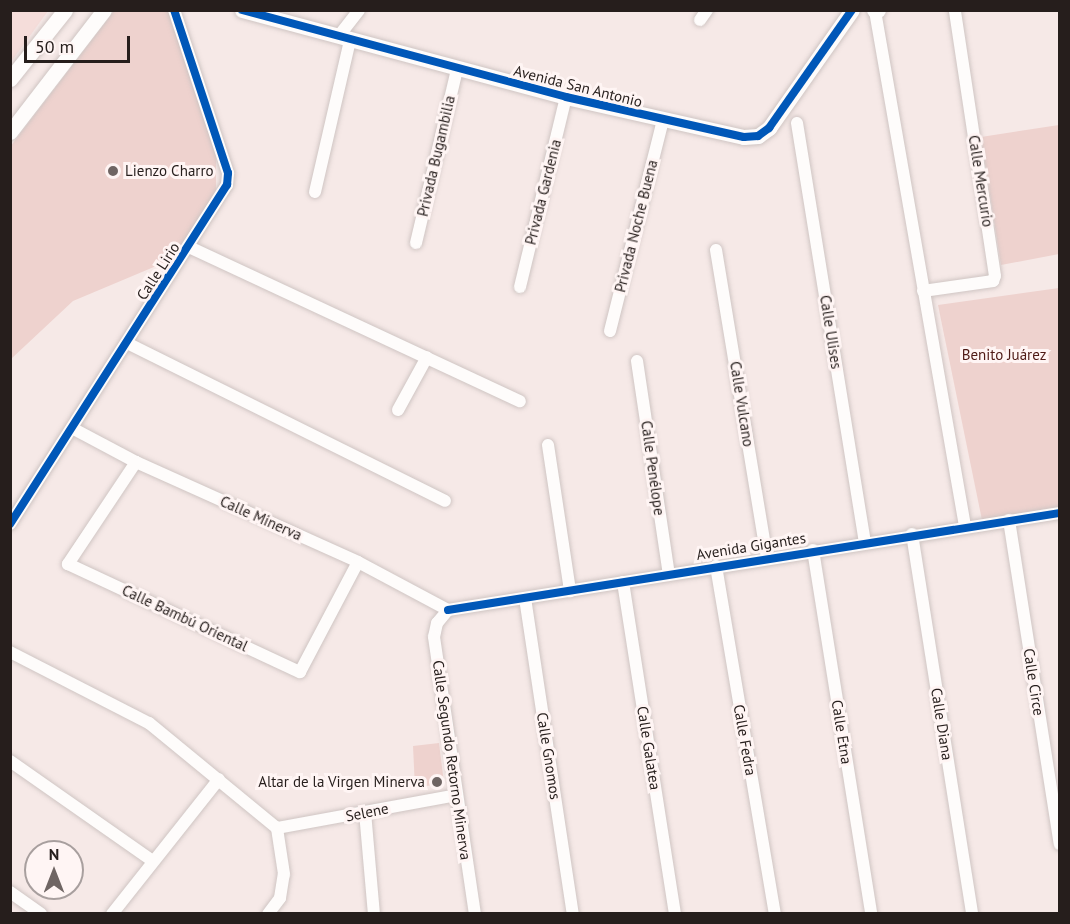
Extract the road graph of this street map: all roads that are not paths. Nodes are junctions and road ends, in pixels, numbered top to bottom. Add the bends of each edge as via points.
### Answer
1 (65, 10) edge
2 (105, 10) edge
3 (174, 10) edge
4 (242, 10) edge
5 (359, 10) edge
6 (852, 10) edge
7 (954, 10) edge
8 (876, 11) edge
9 (344, 39) junction
10 (457, 69) junction
11 (10, 79) edge
12 (566, 97) junction
13 (663, 120) junction
14 (797, 123) dead end
15 (10, 132) edge
16 (315, 192) dead end
17 (416, 243) dead end
18 (189, 248) junction
19 (716, 250) dead end
20 (519, 287) dead end
21 (923, 291) junction
22 (610, 331) dead end
23 (127, 343) junction
24 (427, 357) junction
25 (637, 361) dead end
26 (520, 401) dead end
27 (398, 410) dead end
28 (72, 428) junction
29 (548, 445) dead end
30 (136, 462) junction
31 (445, 501) dead end
32 (1059, 513) edge
33 (1008, 520) junction
34 (10, 524) edge
35 (965, 526) junction
36 (912, 534) junction
37 (865, 542) junction
38 (813, 550) junction
39 (767, 557) junction
40 (358, 562) junction
41 (716, 566) junction
42 (669, 574) junction
43 (623, 582) junction
44 (570, 591) junction
45 (525, 598) junction
46 (448, 610) junction
47 (10, 652) edge
48 (10, 761) edge
49 (219, 779) junction
50 (456, 795) junction
51 (365, 812) junction
52 (277, 828) junction
53 (1059, 844) edge
54 (153, 861) junction
55 (10, 892) edge
56 (41, 914) edge
57 (112, 914) edge
58 (268, 914) edge
59 (374, 914) edge
60 (476, 914) edge
61 (573, 914) edge
62 (675, 914) edge
63 (775, 914) edge
64 (871, 914) edge
65 (972, 914) edge

1 - 11 street
2 - 15 street
3 - 18 street, Calle Lirio via 229,179
4 - 9 street, Avenida San Antonio
5 - 9 street
6 - 13 street, Avenida San Antonio via 769,128 758,136 744,137
7 - 21 street, Calle Mercurio via 995,276 993,281
8 - 21 street
9 - 10 street, Avenida San Antonio
9 - 16 street
10 - 12 street, Avenida San Antonio
10 - 17 street, Privada Bugambilia
12 - 13 street, Avenida San Antonio
12 - 20 street, Privada Gardenia
13 - 22 street, Privada Noche Buena
14 - 37 street, Calle Ulises
18 - 23 street, Calle Lirio
18 - 24 street
19 - 39 street, Calle Vulcano
21 - 35 street
23 - 28 street, Calle Lirio
23 - 31 street
24 - 26 street
24 - 27 street
25 - 42 street, Calle Penélope
28 - 30 street, Calle Minerva
28 - 34 street, Calle Lirio
29 - 44 street
30 - 40 street, Calle Minerva
30 - 40 street, Calle Bambú Oriental via 68,564 300,672
32 - 33 street, Avenida Gigantes
33 - 35 street, Avenida Gigantes
33 - 53 street, Calle Circe
35 - 36 street, Avenida Gigantes
36 - 37 street, Avenida Gigantes
36 - 65 street, Calle Diana
37 - 38 street, Avenida Gigantes
38 - 39 street, Avenida Gigantes
38 - 64 street, Calle Etna
39 - 41 street, Avenida Gigantes
40 - 46 street, Calle Minerva
41 - 42 street, Avenida Gigantes
41 - 63 street, Calle Fedra
42 - 43 street, Avenida Gigantes
43 - 44 street, Avenida Gigantes
43 - 62 street, Calle Galatea
44 - 45 street, Avenida Gigantes
45 - 46 street, Avenida Gigantes
45 - 61 street, Calle Gnomos
46 - 50 street, Calle Segundo Retorno Minerva via 437,623 434,637
47 - 49 street via 149,723
48 - 54 street
49 - 52 street
49 - 54 street
50 - 51 street, Selene
50 - 60 street, Calle Segundo Retorno Minerva
51 - 52 street, Selene
51 - 59 street
52 - 58 street via 284,874 280,898
54 - 57 street
55 - 56 street

